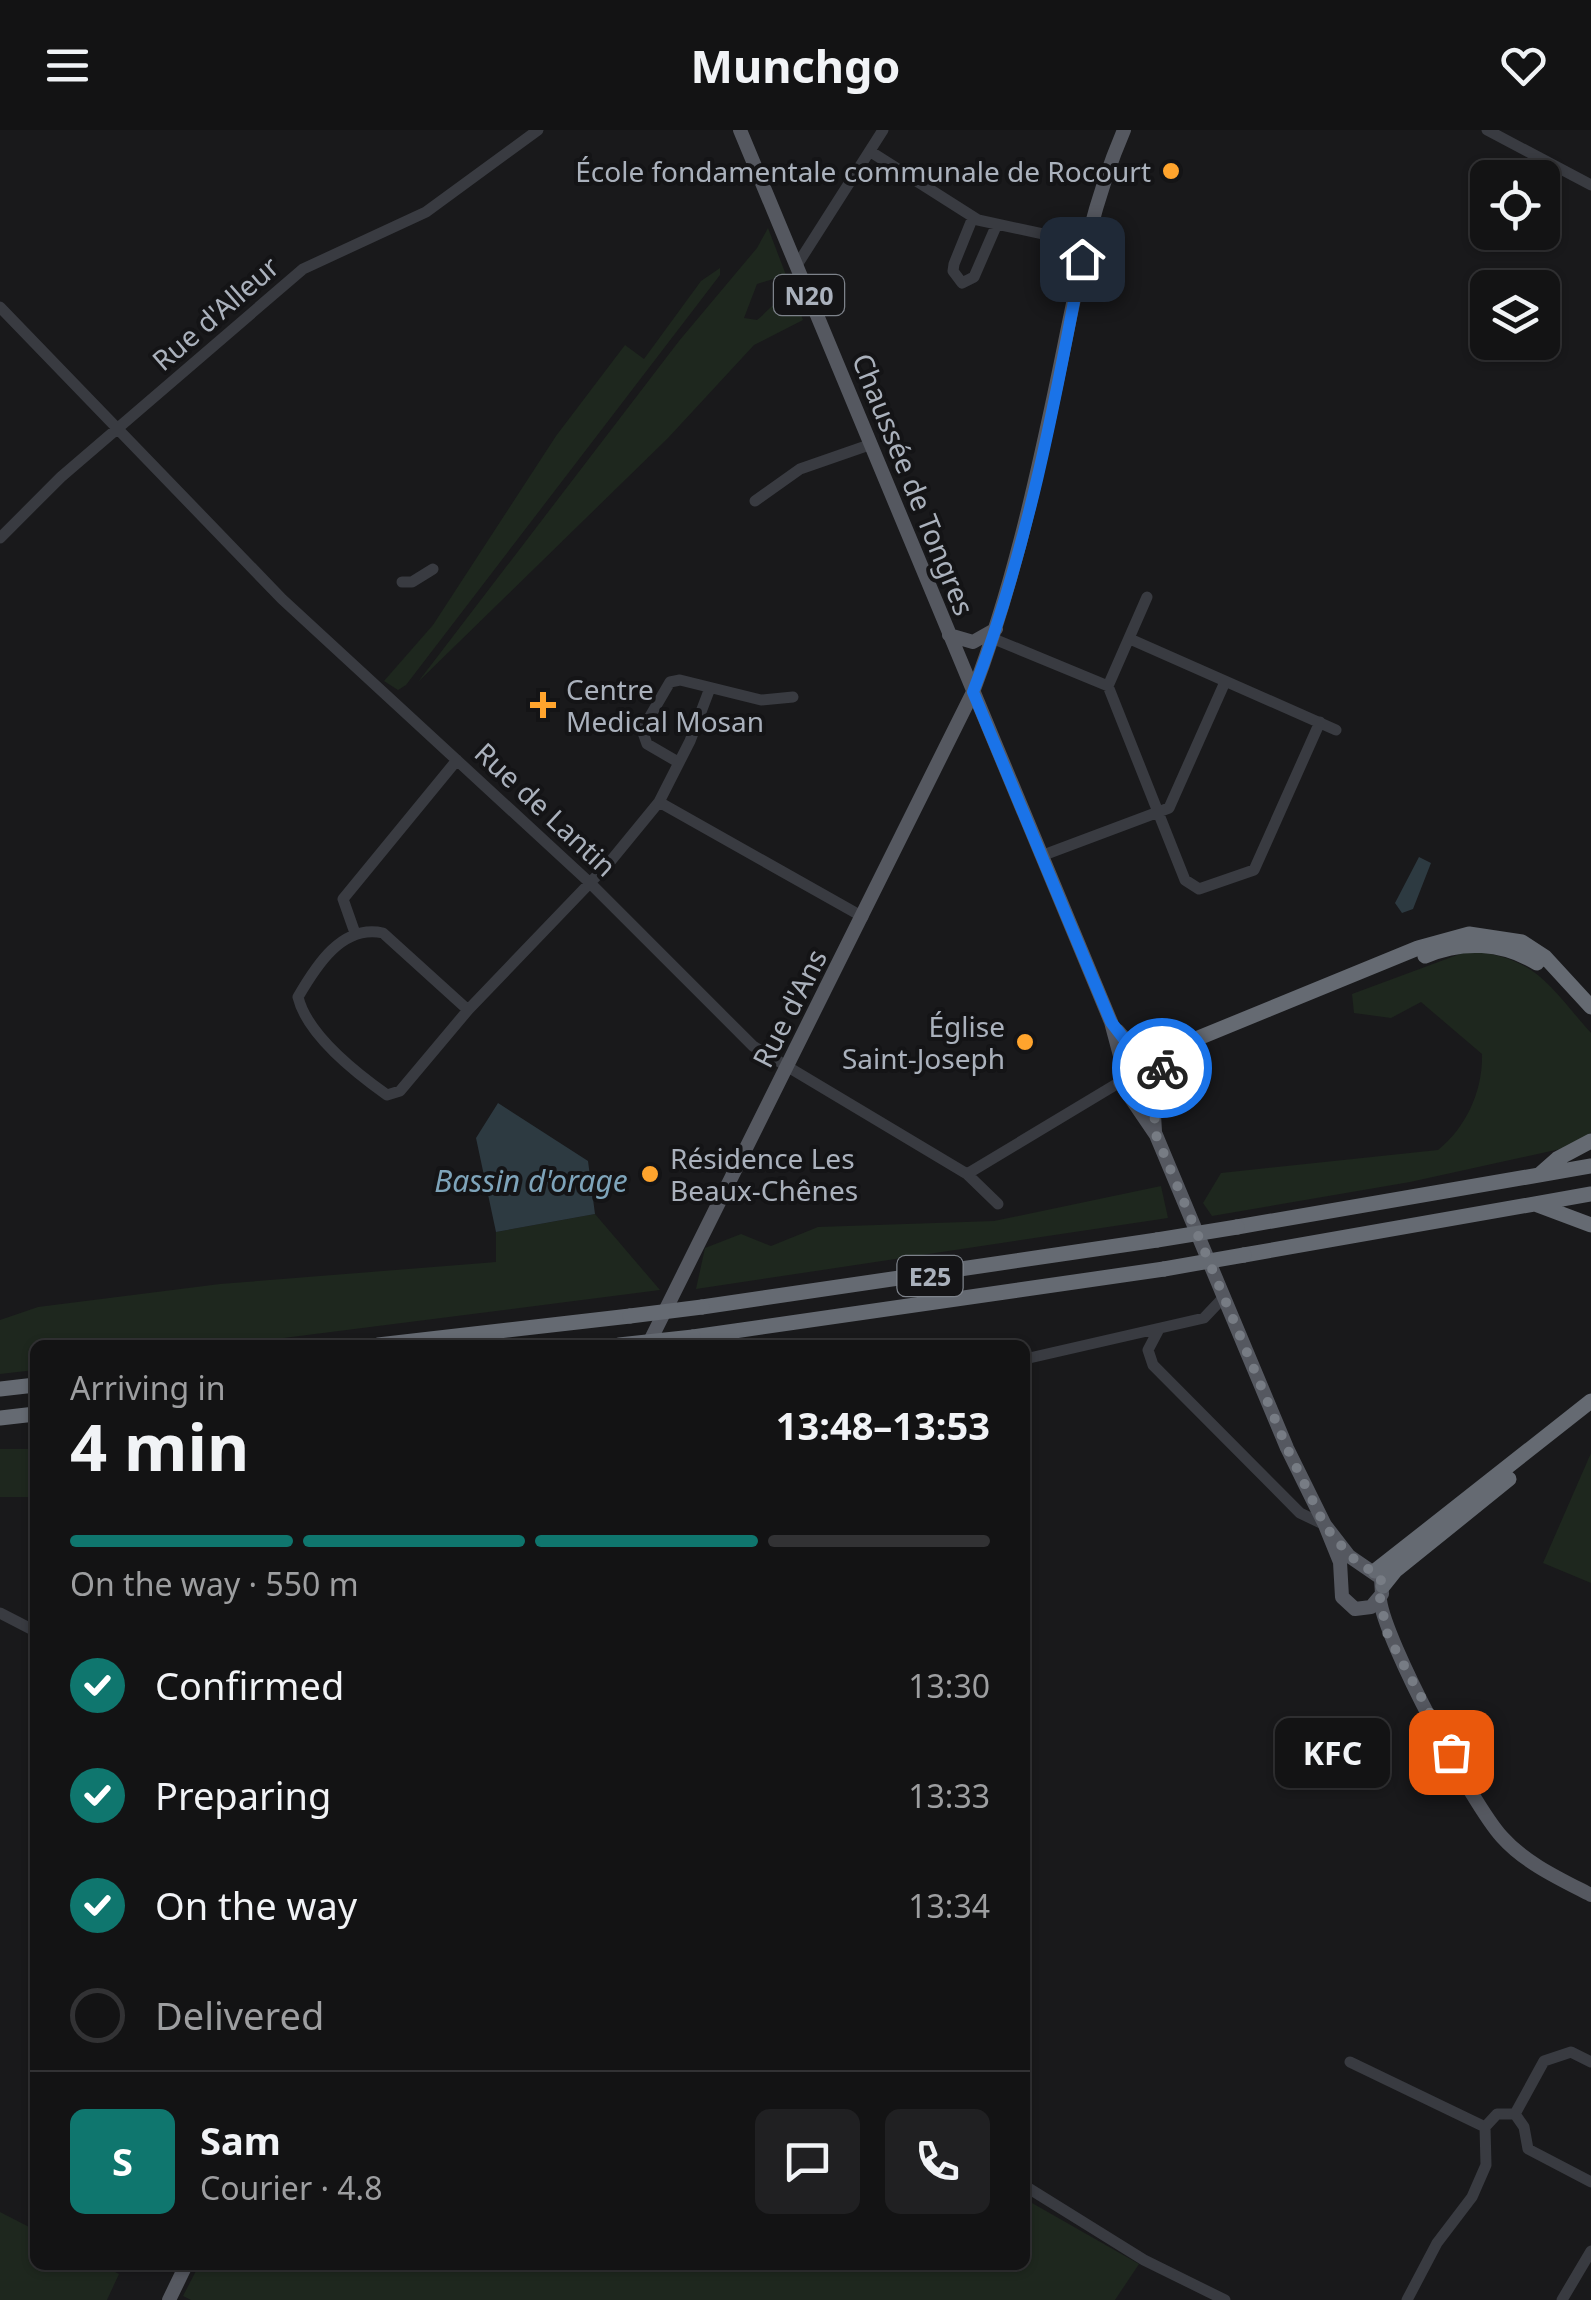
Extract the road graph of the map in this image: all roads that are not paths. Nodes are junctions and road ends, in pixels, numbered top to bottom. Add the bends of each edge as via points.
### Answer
1 (538, 130) edge
2 (740, 130) edge
3 (882, 130) edge
4 (1488, 130) edge
5 (1119, 131) edge
6 (870, 152) junction
7 (1591, 185) edge
8 (973, 217) junction
9 (997, 224) junction
10 (1085, 242) junction
11 (797, 265) junction
12 (0, 307) edge
13 (118, 430) junction
14 (868, 445) junction
15 (755, 501) dead end
16 (0, 538) edge
17 (434, 569) dead end
18 (402, 582) dead end
19 (1147, 597) dead end
20 (995, 634) junction
21 (949, 635) junction
22 (1130, 640) junction
23 (1225, 682) junction
24 (1108, 686) junction
25 (710, 688) junction
26 (973, 692) junction
27 (793, 697) dead end
28 (959, 722) junction
29 (1320, 722) junction
30 (987, 728) junction
31 (1336, 730) dead end
32 (457, 760) junction
33 (678, 762) junction
34 (659, 802) junction
35 (1158, 813) junction
36 (1041, 856) junction
37 (589, 882) junction
38 (863, 917) junction
39 (355, 933) junction
40 (1591, 1007) edge
41 (468, 1010) junction
42 (1591, 1021) edge
43 (1111, 1022) junction
44 (1150, 1056) junction
45 (786, 1068) junction
46 (1122, 1074) junction
47 (1164, 1075) junction
48 (1153, 1097) junction
49 (1134, 1098) junction
50 (1156, 1135) junction
51 (1591, 1141) edge
52 (1591, 1166) edge
53 (967, 1174) junction
54 (1538, 1176) junction
55 (1591, 1194) edge
56 (998, 1204) dead end
57 (1536, 1204) junction
58 (1591, 1224) edge
59 (1222, 1299) junction
60 (1158, 1329) junction
61 (421, 1340) edge
62 (650, 1340) edge
63 (660, 1340) edge
64 (1030, 1358) edge
65 (30, 1386) edge
66 (0, 1389) edge
67 (1591, 1401) edge
68 (1591, 1412) edge
69 (30, 1415) edge
70 (0, 1418) edge
71 (1325, 1526) junction
72 (1369, 1568) junction
73 (1342, 1578) junction
74 (1381, 1593) junction
75 (1363, 1610) junction
76 (0, 1613) edge
77 (30, 1628) edge
78 (1388, 1636) junction
79 (1591, 1894) edge
80 (1350, 2062) dead end
81 (1591, 2062) edge
82 (1514, 2114) junction
83 (1485, 2126) junction
84 (1591, 2182) edge
85 (1030, 2189) edge
86 (1591, 2251) edge
87 (183, 2270) edge
88 (168, 2300) edge
89 (1225, 2300) edge
90 (1407, 2300) edge
91 (1562, 2300) edge

1 - 13 street, Rue d'Alleur via 426,212 303,269
2 - 11 main road, Chaussée de Tongres / N20
3 - 6 street
4 - 7 street
5 - 10 main road, Rue d'Ans
6 - 8 street
6 - 11 street
8 - 9 street
8 - 9 street via 954,264 962,282 974,276
9 - 10 street
10 - 20 main road, Rue d'Ans
11 - 14 main road, Chaussée de Tongres / N20
12 - 13 street, Rue de Lantin
13 - 16 street, Rue d'Alleur
13 - 32 street, Rue de Lantin via 282,600
14 - 15 street via 800,469
14 - 21 main road, Chaussée de Tongres / N20
17 - 18 street
19 - 22 street
20 - 21 main road via 974,642
20 - 24 street
20 - 26 main road, Rue d'Ans
21 - 26 main road, Chaussée de Tongres / N20
22 - 23 street
22 - 24 street
23 - 29 street
23 - 35 street via 1169,808
24 - 35 street
25 - 27 street via 761,700
25 - 33 street
25 - 33 street via 670,682 642,730 647,744
26 - 28 main road, Rue d'Ans
26 - 30 main road, Chaussée de Tongres / N20
28 - 30 main road
28 - 38 main road, Rue d'Ans
29 - 31 street
29 - 35 street via 1254,870 1200,889 1185,880
30 - 36 main road, Chaussée de Tongres / N20
32 - 37 street, Rue de Lantin
32 - 39 street via 343,900
33 - 34 street
34 - 37 street
34 - 38 street
35 - 36 street
36 - 43 main road, Chaussée de Tongres / N20
37 - 41 street
37 - 45 street, Rue de Lantin via 753,1046
38 - 45 main road, Rue d'Ans
39 - 41 street via 383,933
39 - 41 street via 298,997 303,1018 388,1096 400,1091
40 - 44 highway via 1522,942 1469,934 1418,948
42 - 47 highway via 1539,964 1495,946 1464,946 1434,952 1190,1052
43 - 44 main road, Chaussée de Tongres / N20 via 1131,1048
43 - 46 main road, Chaussée de Tongres / N20
44 - 46 main road via 1134,1057
44 - 47 main road, Chaussée de Tongres / N20
45 - 53 street, Rue de Lantin
45 - 62 main road, Rue d'Ans
46 - 49 main road, Chaussée de Tongres / N20
46 - 53 street
47 - 48 main road
48 - 49 main road
48 - 50 main road, Chaussée de Tongres / N20
49 - 50 main road, Chaussée de Tongres / N20
50 - 59 main road, Chaussée de Tongres / N20
51 - 54 highway
52 - 54 highway, E25
53 - 56 street, Rue de Lantin
54 - 61 highway, E25, bridge via 702,1307
55 - 57 highway, E25
57 - 58 highway
57 - 63 highway, E25, bridge via 1164,1269
59 - 60 street via 1204,1318
59 - 71 main road, Chaussée de Tongres / N20
60 - 64 street
60 - 71 street via 1149,1344 1152,1364 1300,1514
65 - 66 highway
67 - 72 highway
68 - 74 highway via 1395,1571
69 - 70 highway
71 - 72 main road, Chaussée de Tongres / N20
71 - 73 main road, Chaussée de Tongres / N20
72 - 73 main road via 1350,1569
72 - 74 main road, N20
73 - 75 main road, N20 via 1342,1597
74 - 75 main road
74 - 78 main road
75 - 78 main road
76 - 77 street
78 - 79 main road via 1490,1823 1520,1854
80 - 83 street
81 - 82 street via 1571,2052 1544,2061
82 - 83 street via 1497,2114
82 - 84 street via 1528,2149
83 - 90 street via 1486,2165
85 - 89 street via 1144,2260
86 - 91 street
87 - 88 main road

